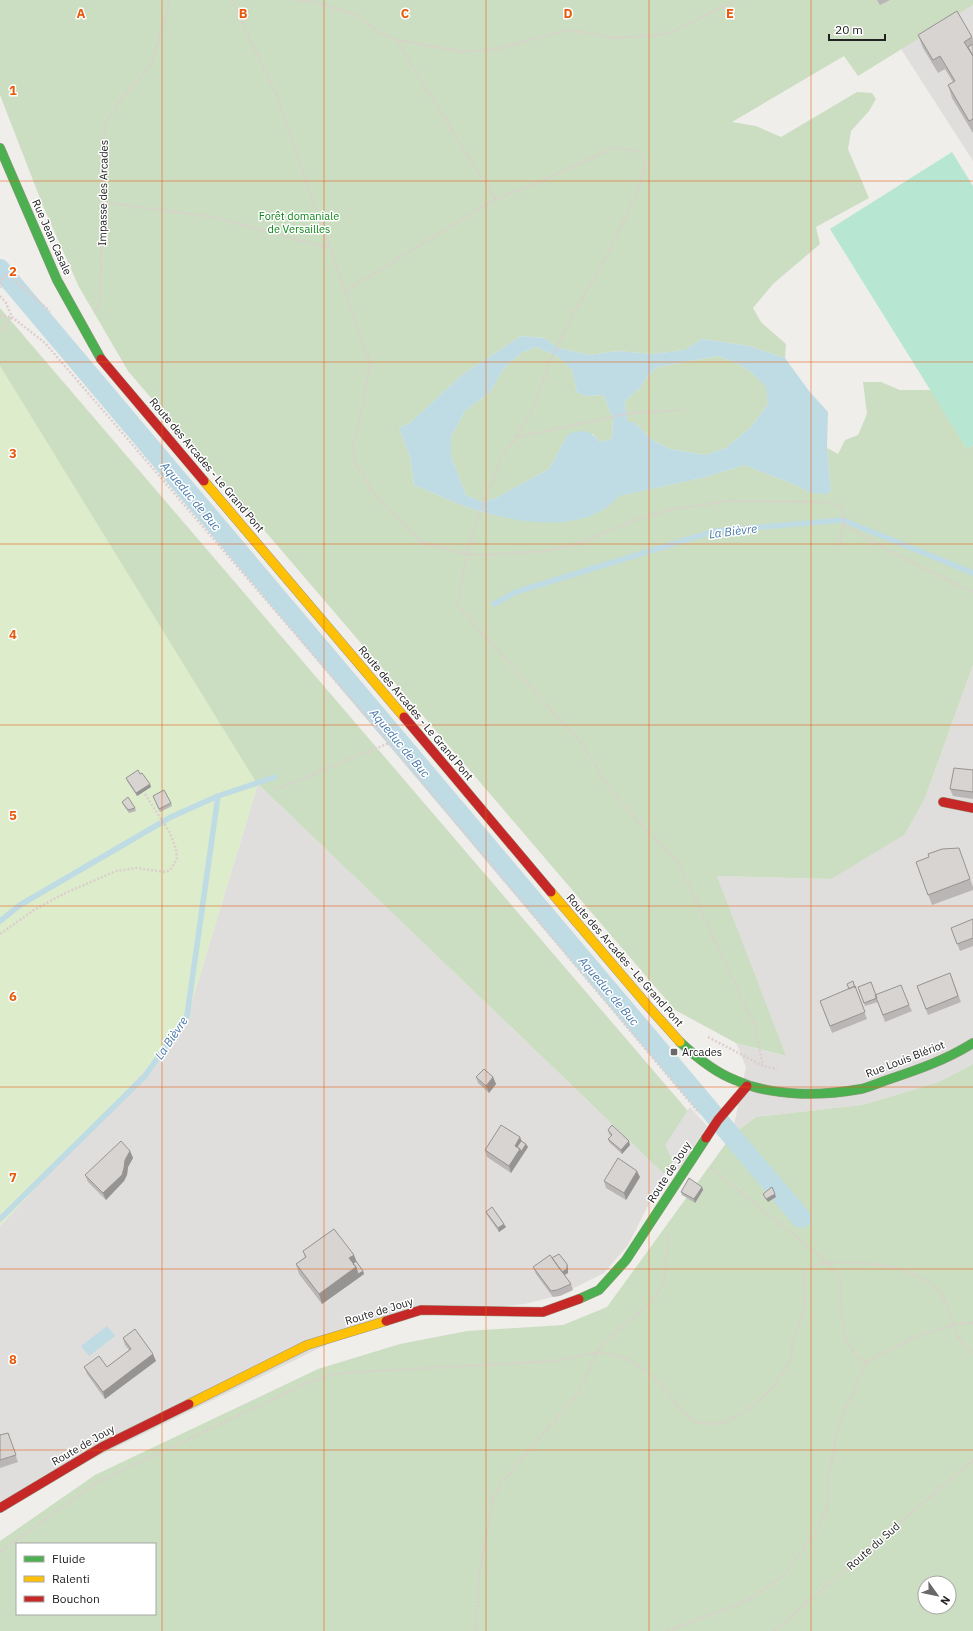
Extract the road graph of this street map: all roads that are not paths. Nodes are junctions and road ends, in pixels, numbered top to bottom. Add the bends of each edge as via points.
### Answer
1 (0, 148) edge
2 (86, 334) joint
3 (943, 802) dead end
4 (973, 808) edge
5 (973, 1042) edge
6 (747, 1086) junction
7 (0, 1508) edge

1 - 2 main road, Rue Jean Casale via 54,273
2 - 6 main road, Route des Arcades - Le Grand Pont via 98,355 665,1026 696,1056 720,1074
3 - 4 main road
5 - 6 main road, Rue Louis Blériot via 962,1050 909,1073 862,1088 820,1093
6 - 7 main road, Route de Jouy via 712,1129 626,1260 598,1290 543,1312 421,1310 307,1345 102,1447

